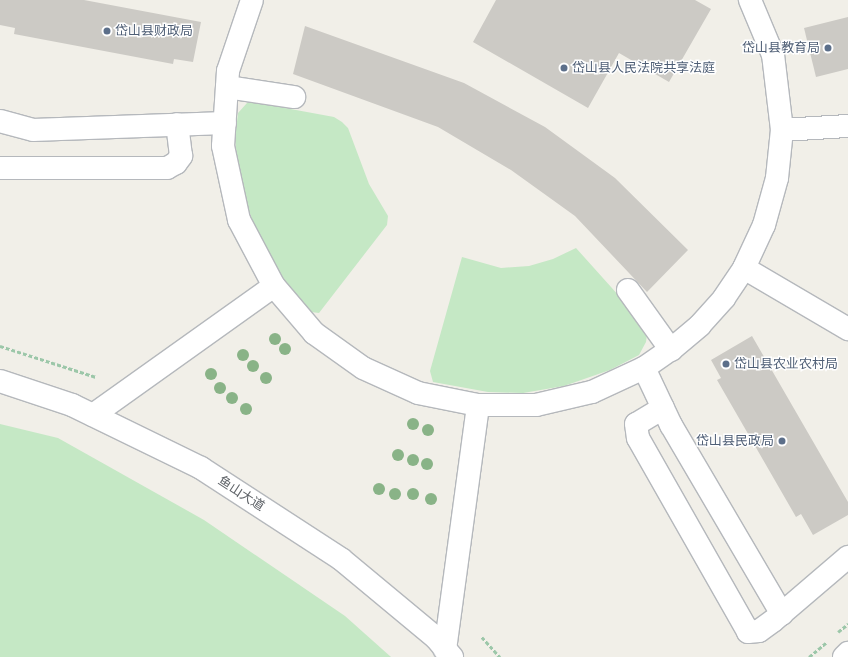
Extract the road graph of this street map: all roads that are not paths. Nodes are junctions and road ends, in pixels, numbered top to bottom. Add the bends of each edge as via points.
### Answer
1 (252, 0) edge
2 (750, 0) edge
3 (227, 88) junction
4 (294, 98) dead end
5 (0, 121) edge
6 (225, 123) junction
7 (177, 124) junction
8 (848, 126) edge
9 (782, 130) junction
10 (0, 168) edge
11 (744, 268) junction
12 (274, 286) junction
13 (628, 290) dead end
14 (848, 328) edge
15 (671, 350) junction
16 (644, 368) junction
17 (0, 381) edge
18 (478, 405) junction
19 (663, 408) junction
20 (93, 415) junction
21 (848, 557) edge
22 (782, 614) junction
23 (449, 653) edge
24 (848, 653) edge
25 (844, 657) edge

1 - 3 street via 228,71
2 - 9 street via 773,55
3 - 4 street
3 - 6 street
5 - 7 street via 33,130
6 - 7 street
6 - 12 street via 224,146 239,220
7 - 10 street via 181,156 176,163 167,168
8 - 9 street
9 - 11 street via 777,178 766,218
11 - 14 street
11 - 15 street via 724,298 700,325
12 - 18 street via 314,333 363,368 418,393
12 - 20 street
13 - 15 street
15 - 16 street
16 - 18 street via 592,392 536,404
16 - 19 street
17 - 20 street, 鱼山大道 via 72,405
18 - 23 street
19 - 22 street
19 - 22 street via 636,424 638,438 744,627 748,632 759,630
20 - 23 street, 鱼山大道 via 201,468 341,559 436,638
21 - 22 street
24 - 25 street

